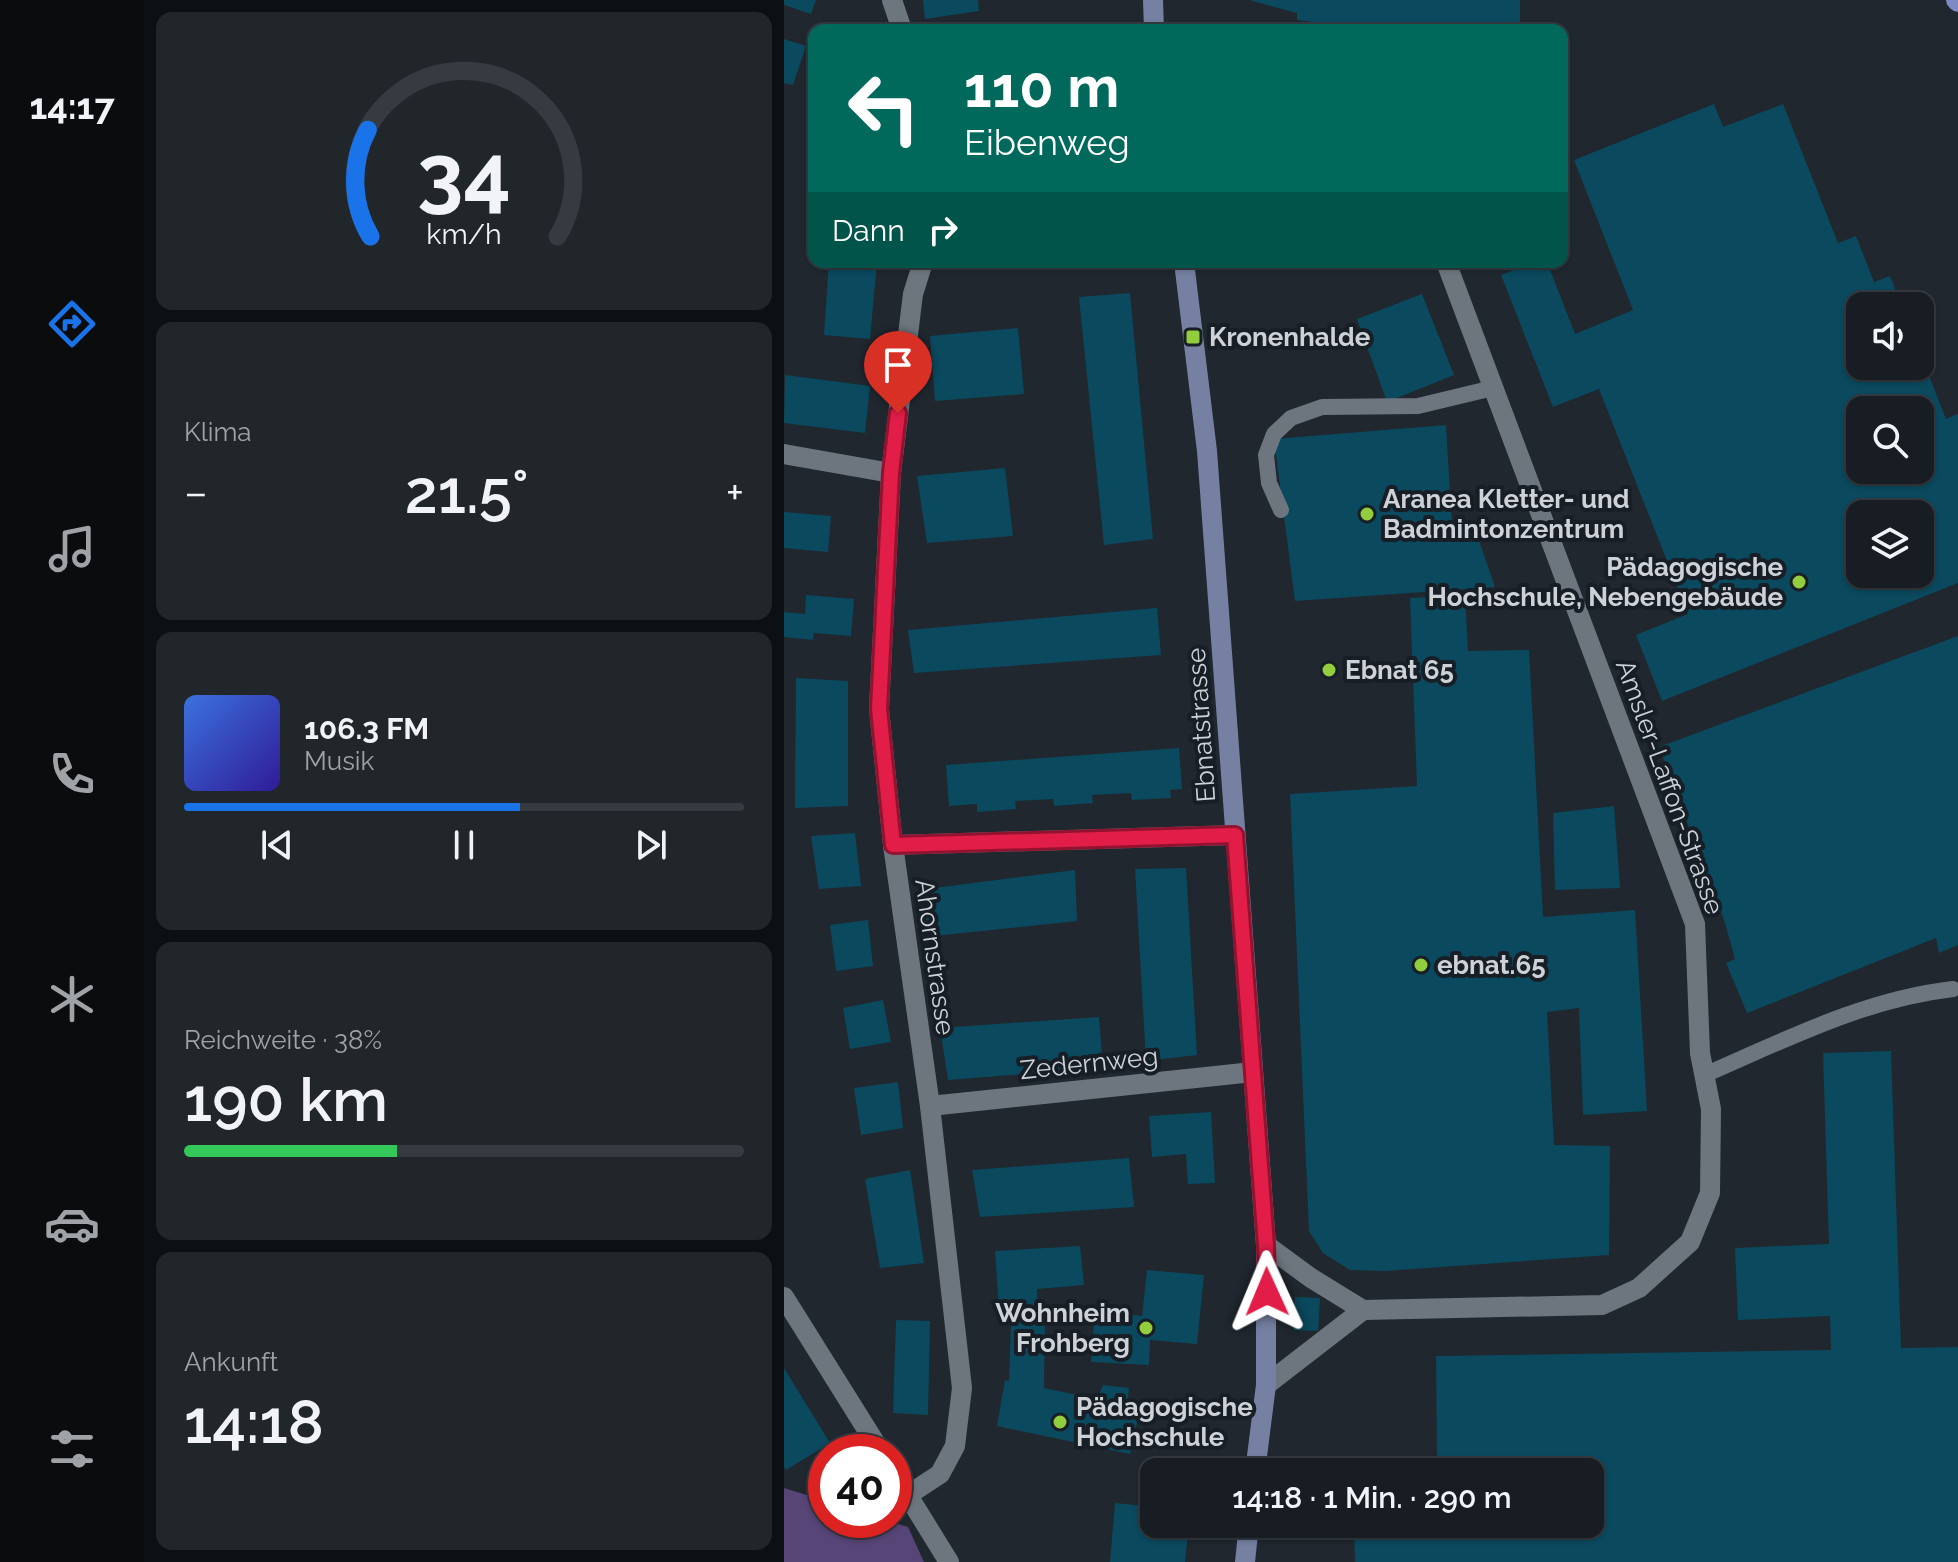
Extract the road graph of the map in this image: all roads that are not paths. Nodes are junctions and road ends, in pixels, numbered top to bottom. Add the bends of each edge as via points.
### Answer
1 (892, 0) edge
2 (1153, 0) edge
3 (900, 24) edge
4 (1154, 24) edge
5 (921, 268) edge
6 (1185, 268) edge
7 (1448, 268) edge
8 (1493, 388) junction
9 (784, 454) edge
10 (891, 473) junction
11 (1281, 510) dead end
12 (1235, 835) junction
13 (893, 845) junction
14 (1953, 989) dead end
15 (1253, 1072) junction
16 (1704, 1075) junction
17 (930, 1106) junction
18 (1266, 1245) junction
19 (784, 1297) edge
20 (1363, 1310) junction
21 (1266, 1385) junction
22 (870, 1434) edge
23 (1257, 1458) edge
24 (912, 1492) edge
25 (912, 1502) edge
26 (1248, 1538) edge
27 (949, 1562) edge
28 (1245, 1562) edge

1 - 3 street
2 - 4 street
5 - 10 street, Ahornstrasse via 913,294
6 - 12 street, Ebnatstrasse via 1207,451
7 - 8 street, Amsler-Laffon-Strasse
8 - 11 lane via 1418,406 1322,407 1291,418 1274,434 1266,455 1269,483
8 - 16 street, Amsler-Laffon-Strasse via 1695,924
9 - 10 street
10 - 13 street, Ahornstrasse via 879,709
12 - 13 street
12 - 15 street, Ebnatstrasse
13 - 17 street, Ahornstrasse
14 - 16 lane via 1834,1018
15 - 17 street, Zedernweg
15 - 18 street, Ebnatstrasse
16 - 20 street, Amsler-Laffon-Strasse via 1711,1109 1710,1193 1690,1242 1639,1288 1602,1305
17 - 24 street, Ahornstrasse via 962,1388 955,1446 940,1474
18 - 20 street
18 - 21 street, Ebnatstrasse
19 - 22 street
20 - 21 street
21 - 23 street, Ebnatstrasse
25 - 27 street
26 - 28 street

